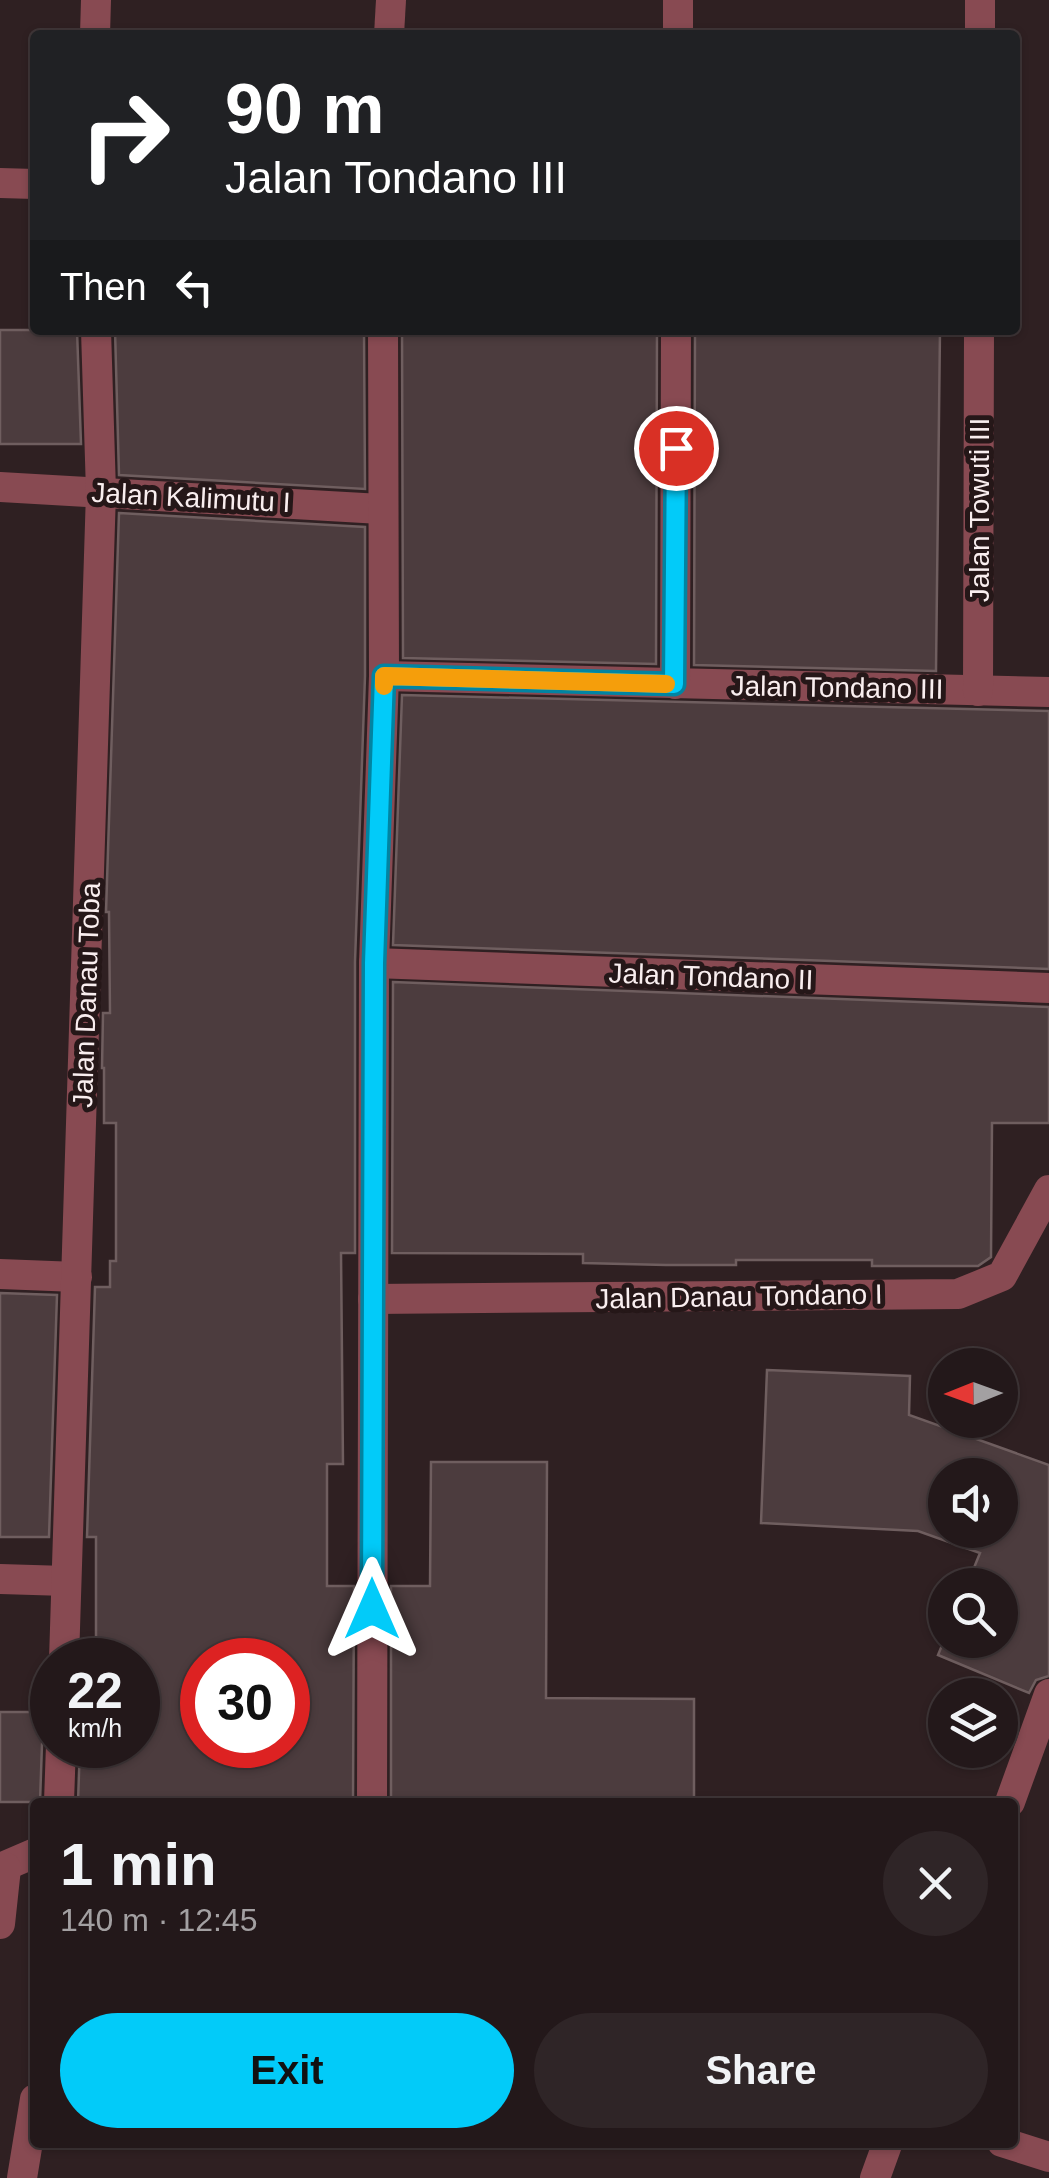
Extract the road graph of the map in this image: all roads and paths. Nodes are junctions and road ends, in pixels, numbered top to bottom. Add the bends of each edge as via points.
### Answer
1 (96, 0) edge
2 (390, 0) edge
3 (678, 0) edge
4 (980, 0) edge
5 (95, 30) edge
6 (389, 30) edge
7 (678, 30) edge
8 (980, 30) edge
9 (0, 182) edge
10 (30, 184) edge
11 (96, 335) edge
12 (382, 335) edge
13 (676, 335) edge
14 (979, 335) edge
15 (0, 486) edge
16 (101, 492) junction
17 (381, 509) junction
18 (384, 676) junction
19 (674, 684) junction
20 (978, 690) junction
21 (1049, 692) edge
22 (374, 963) junction
23 (1049, 988) edge
24 (1049, 1190) edge
25 (0, 1274) edge
26 (77, 1277) junction
27 (373, 1299) junction
28 (0, 1579) edge
29 (66, 1581) junction
30 (65, 1638) edge
31 (1049, 1694) edge
32 (60, 1768) edge
33 (59, 1798) edge
34 (372, 1798) edge
35 (1011, 1798) edge
36 (30, 1855) edge
37 (3, 1868) edge
38 (0, 1924) edge
39 (30, 2130) edge
40 (1018, 2147) edge
41 (886, 2148) edge
42 (1049, 2157) edge
43 (22, 2178) edge
44 (875, 2178) edge

1 - 5 street
2 - 6 street
3 - 7 street
4 - 8 street
9 - 10 street
11 - 16 street, Jalan Danau Toba
12 - 17 street
13 - 19 street
14 - 20 street, Jalan Towuti III
15 - 16 street, Jalan Kalimutu I
16 - 17 street, Jalan Kalimutu I
16 - 26 street, Jalan Danau Toba
17 - 18 street
18 - 19 street, Jalan Tondano III
18 - 22 street
19 - 20 street, Jalan Tondano III
20 - 21 street, Jalan Tondano III
22 - 23 street, Jalan Tondano II
22 - 27 street
24 - 27 street, Jalan Danau Tondano I via 1002,1276 958,1294
25 - 26 street
26 - 29 street, Jalan Danau Toba
27 - 34 street
28 - 29 street
29 - 30 street, Jalan Danau Toba
31 - 35 street
32 - 33 street
36 - 37 street
37 - 38 street
39 - 43 street
40 - 42 street
41 - 44 street

